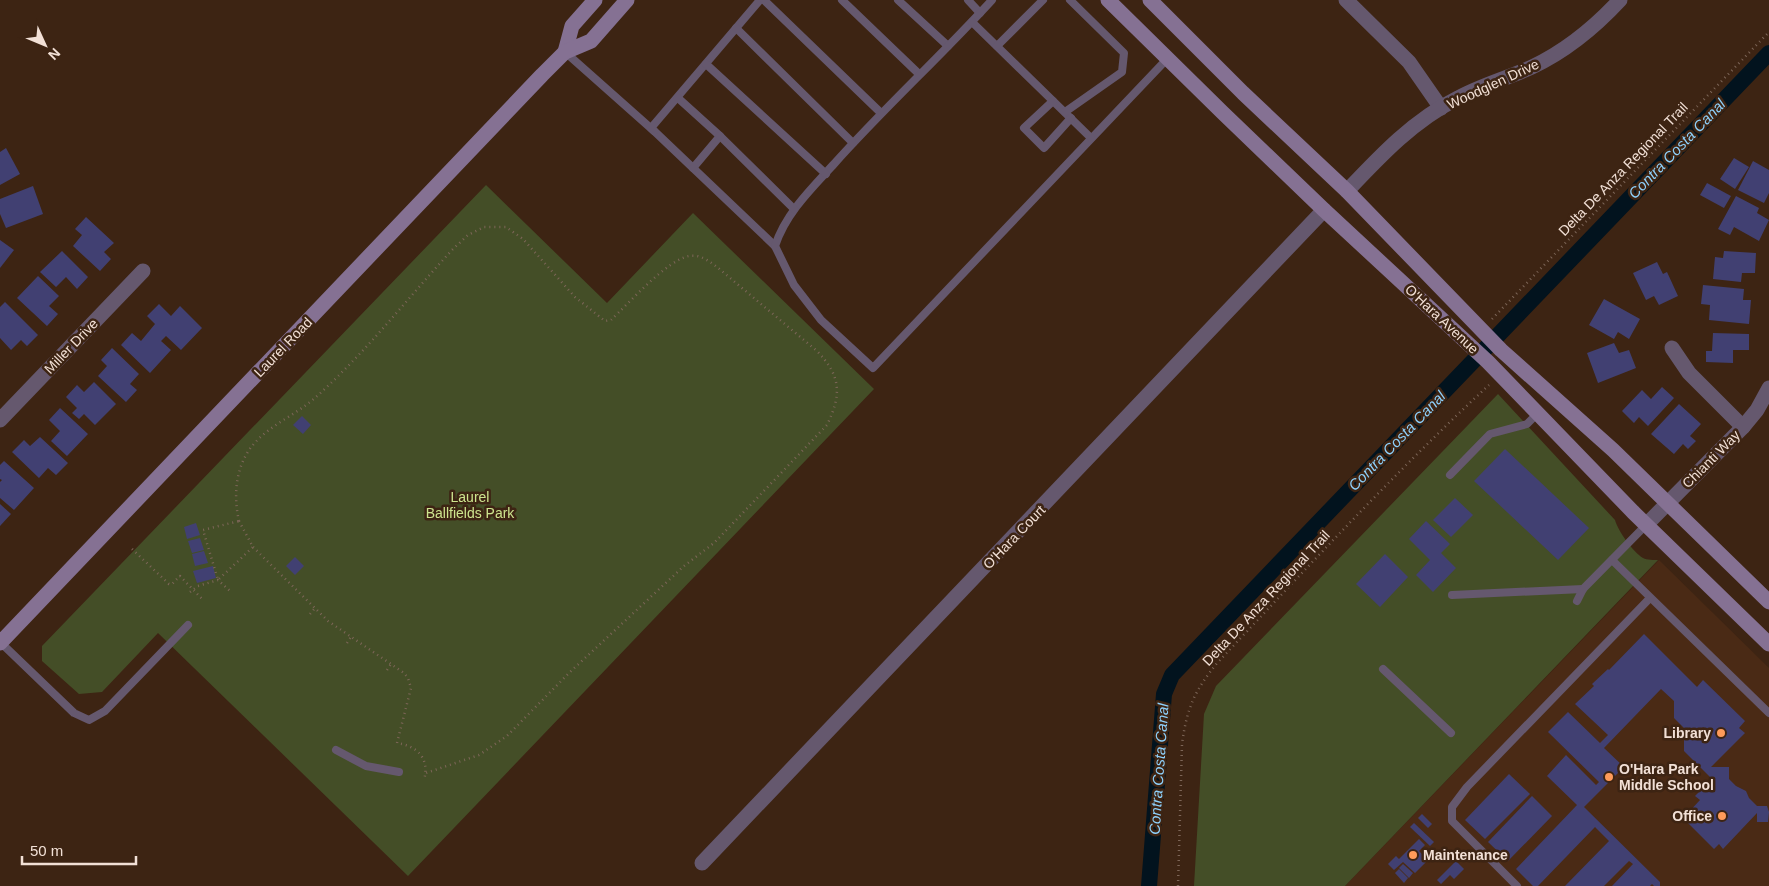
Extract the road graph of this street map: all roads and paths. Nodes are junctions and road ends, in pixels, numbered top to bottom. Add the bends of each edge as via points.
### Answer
1 (594, 0) edge
2 (627, 0) edge
3 (762, 0) edge
4 (842, 0) edge
5 (898, 0) edge
6 (968, 0) edge
7 (992, 0) edge
8 (1042, 0) edge
9 (1070, 0) edge
10 (1108, 0) edge
11 (1150, 0) edge
12 (1346, 0) edge
13 (1620, 0) edge
14 (980, 13) junction
15 (972, 22) junction
16 (736, 28) junction
17 (1769, 32) edge
18 (948, 46) junction
19 (997, 46) junction
20 (565, 52) junction
21 (1167, 58) junction
22 (706, 64) junction
23 (920, 74) junction
24 (678, 98) junction
25 (1053, 101) junction
26 (1441, 108) junction
27 (881, 113) junction
28 (1068, 115) junction
29 (654, 131) junction
30 (720, 136) junction
31 (1091, 138) junction
32 (853, 143) junction
33 (693, 168) junction
34 (826, 174) junction
35 (1348, 191) junction
36 (794, 209) junction
37 (1324, 210) junction
38 (775, 246) junction
39 (143, 271) dead end
40 (1492, 319) dead end
41 (1672, 348) dead end
42 (1492, 382) dead end
43 (1769, 388) edge
44 (1538, 413) junction
45 (0, 420) edge
46 (1743, 427) junction
47 (1450, 475) dead end
48 (1668, 503) junction
49 (240, 521) junction
50 (1646, 525) junction
51 (253, 546) junction
52 (132, 549) dead end
53 (1612, 560) junction
54 (218, 580) junction
55 (1584, 589) junction
56 (191, 590) junction
57 (230, 591) dead end
58 (1452, 595) dead end
59 (1650, 598) junction
60 (203, 600) dead end
61 (1576, 601) dead end
62 (1769, 602) edge
63 (315, 608) junction
64 (310, 614) dead end
65 (188, 625) dead end
66 (351, 637) junction
67 (0, 642) edge
68 (347, 643) dead end
69 (1769, 644) edge
70 (391, 664) junction
71 (1383, 669) dead end
72 (387, 670) dead end
73 (1769, 714) edge
74 (1451, 733) dead end
75 (336, 750) dead end
76 (399, 772) dead end
77 (426, 773) junction
78 (424, 780) dead end
79 (702, 863) dead end
80 (1178, 886) edge
81 (1517, 886) edge

1 - 20 main road, Laurel Road via 572,26
2 - 20 main road, Laurel Road via 591,41
3 - 16 lane
3 - 27 lane
4 - 23 lane
5 - 18 lane
6 - 14 lane
7 - 14 lane
8 - 19 lane
9 - 28 lane via 1124,53 1124,60 1122,72
10 - 21 main road, O'Hara Avenue
11 - 35 main road, O'Hara Avenue via 1242,93
12 - 26 street via 1409,62
13 - 26 street, Woodglen Drive via 1592,28 1566,47 1534,66
14 - 15 lane
15 - 18 lane
15 - 19 lane
16 - 22 lane
16 - 32 lane
17 - 40 path, Delta De Anza Regional Trail
18 - 23 lane
19 - 25 lane
20 - 29 lane
20 - 67 main road, Laurel Road
21 - 31 lane
21 - 37 main road, O'Hara Avenue
22 - 24 lane
22 - 34 lane
23 - 27 lane
24 - 29 lane via 651,128
24 - 30 lane
25 - 28 lane
25 - 28 lane via 1024,128 1044,148
26 - 35 street, Woodglen Drive via 1393,144
27 - 32 lane
28 - 31 lane
29 - 33 lane
30 - 33 lane
30 - 36 lane
31 - 38 lane via 873,368 816,313 794,285
32 - 34 lane
33 - 38 lane
34 - 36 lane
35 - 48 main road, O'Hara Avenue via 1501,350
36 - 38 lane
37 - 44 main road, O'Hara Avenue via 1488,362
37 - 79 street, O'Hara Court
39 - 45 street, Miller Drive
41 - 46 street via 1689,373
42 - 80 path, Delta De Anza Regional Trail via 1450,420 1342,531 1204,679 1192,699 1182,744
43 - 46 street, Chianti Way
44 - 47 lane via 1527,424 1490,434
44 - 50 main road, O'Hara Avenue
46 - 48 street, Chianti Way
48 - 50 street, Chianti Way
48 - 62 main road, O'Hara Avenue
49 - 51 path
49 - 54 path via 203,530
49 - 77 path via 236,488 240,469 253,445 317,397 366,348 452,250 468,235 484,227 506,227 523,239 575,296 605,321 611,320 672,264 689,256 703,257 829,364 837,392 835,409 827,425 714,543 677,572 507,736 479,755
50 - 53 lane
50 - 69 main road, O'Hara Avenue
51 - 54 path
51 - 63 path
52 - 56 path via 169,584 180,576
53 - 55 lane
53 - 59 lane
54 - 56 path
54 - 57 path
55 - 58 lane
55 - 61 lane
56 - 60 path
59 - 73 lane
59 - 81 lane via 1485,768 1452,807 1452,821
63 - 64 path
63 - 66 path
65 - 67 lane via 105,711 88,720 74,713
66 - 68 path
66 - 70 path
70 - 72 path
70 - 77 path via 404,672 411,688 397,743 417,750 423,758
71 - 74 lane
75 - 76 lane via 366,766
77 - 78 path

